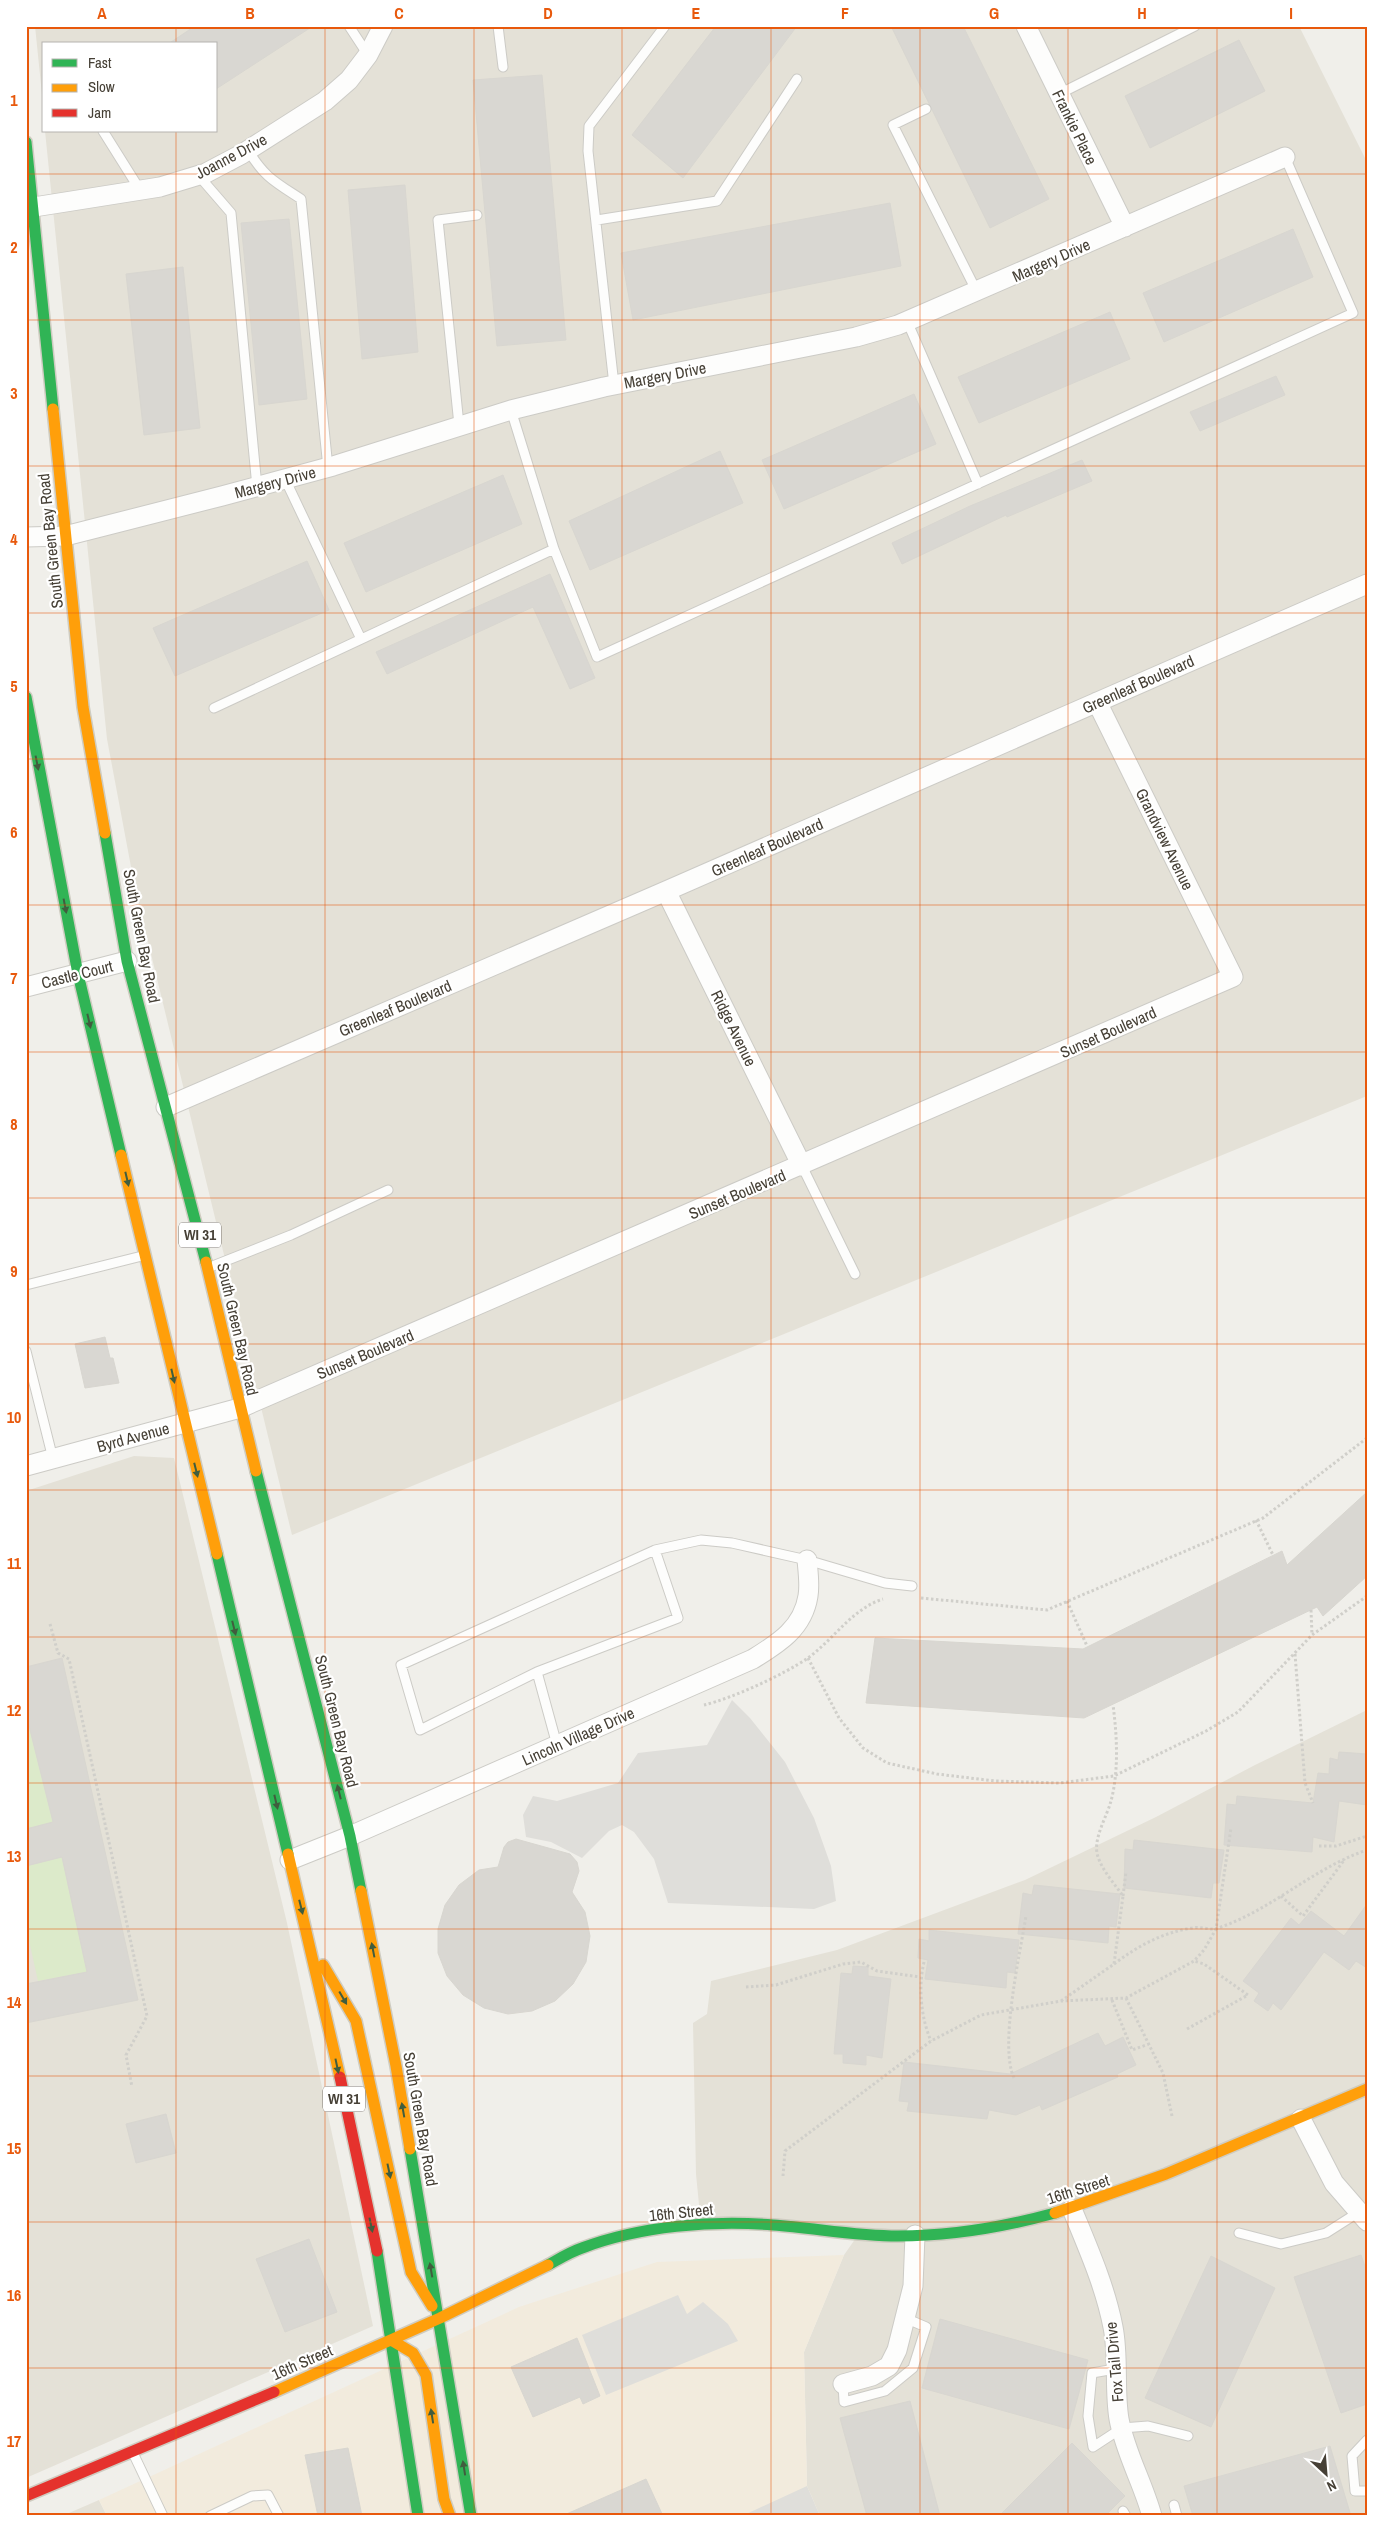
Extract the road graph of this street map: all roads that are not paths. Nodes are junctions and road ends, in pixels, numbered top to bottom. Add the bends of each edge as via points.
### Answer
1 (350, 26) edge
2 (383, 26) edge
3 (498, 26) edge
4 (664, 26) edge
5 (1026, 26) edge
6 (1195, 26) edge
7 (368, 55) junction
8 (503, 67) dead end
9 (797, 79) dead end
10 (1059, 94) junction
11 (926, 109) dead end
12 (104, 132) edge
13 (26, 142) edge
14 (248, 150) junction
15 (1285, 157) joint
16 (199, 176) junction
17 (140, 190) junction
18 (34, 206) junction
19 (477, 215) dead end
20 (597, 220) junction
21 (1125, 227) junction
22 (977, 293) junction
23 (907, 321) junction
24 (614, 385) junction
25 (511, 410) junction
26 (460, 424) junction
27 (328, 468) junction
28 (284, 479) junction
29 (978, 484) junction
30 (257, 486) junction
31 (65, 536) junction
32 (26, 537) edge
33 (554, 549) junction
34 (1367, 584) edge
35 (361, 639) junction
36 (26, 697) edge
37 (1098, 702) junction
38 (214, 708) dead end
39 (666, 891) junction
40 (127, 961) junction
41 (78, 974) junction
42 (1233, 977) joint
43 (26, 987) edge
44 (166, 1107) junction
45 (802, 1166) junction
46 (388, 1190) dead end
47 (145, 1256) junction
48 (207, 1268) junction
49 (855, 1274) dead end
50 (26, 1284) edge
51 (26, 1351) edge
52 (240, 1408) junction
53 (184, 1423) junction
54 (53, 1458) junction
55 (26, 1466) edge
56 (655, 1550) junction
57 (807, 1560) junction
58 (912, 1586) dead end
59 (537, 1672) junction
60 (557, 1745) junction
61 (350, 1836) junction
62 (290, 1860) junction
63 (309, 1941) junction
64 (1367, 2089) edge
65 (1301, 2119) junction
66 (1072, 2209) junction
67 (1363, 2216) edge
68 (1239, 2233) dead end
69 (915, 2235) junction
70 (440, 2318) junction
71 (391, 2340) junction
72 (1115, 2369) junction
73 (843, 2384) dead end
74 (1122, 2428) junction
75 (1188, 2436) dead end
76 (1367, 2440) edge
77 (133, 2452) junction
78 (1367, 2491) edge
79 (26, 2496) edge
80 (1174, 2505) dead end
81 (163, 2516) edge
82 (210, 2516) edge
83 (279, 2516) edge
84 (418, 2516) edge
85 (450, 2516) edge
86 (471, 2516) edge
87 (1152, 2516) edge
88 (1177, 2516) edge

1 - 7 lane
2 - 7 street, Joanne Drive
3 - 8 lane
4 - 20 lane via 589,126 588,152
5 - 10 street, Frankie Place
6 - 10 lane
7 - 14 street, Joanne Drive via 349,80 325,101
9 - 20 lane via 717,200
10 - 21 street, Frankie Place
11 - 22 lane via 893,125
12 - 17 lane
13 - 18 main road, South Green Bay Road / WI 31
14 - 16 street, Joanne Drive
14 - 27 lane via 260,170 301,199
15 - 21 street, Margery Drive
15 - 29 lane via 1353,313
16 - 17 street, Joanne Drive
16 - 30 lane via 231,213
17 - 18 street, Joanne Drive
18 - 31 main road, South Green Bay Road / WI 31
19 - 26 lane via 438,220
20 - 24 lane
21 - 22 street, Margery Drive
22 - 23 street, Margery Drive
23 - 24 street, Margery Drive via 856,337
23 - 29 lane
24 - 25 street, Margery Drive
25 - 26 street, Margery Drive
25 - 33 lane
26 - 27 street, Margery Drive
27 - 28 street, Margery Drive
28 - 30 street, Margery Drive
28 - 35 lane
29 - 33 lane via 598,657
30 - 31 street, Margery Drive
31 - 32 street, Margery Drive
31 - 40 main road, South Green Bay Road / WI 31 via 82,707
33 - 35 lane
34 - 37 street, Greenleaf Boulevard
35 - 38 lane
36 -> 41 main road, WI 31
37 - 39 street, Greenleaf Boulevard
37 - 42 street, Grandview Avenue
39 - 44 street, Greenleaf Boulevard
39 - 45 street, Ridge Avenue
40 - 41 street, Castle Court
40 - 44 main road, South Green Bay Road / WI 31
41 - 43 street, Castle Court
41 -> 47 main road, WI 31
42 - 45 street, Sunset Boulevard
44 - 48 main road, South Green Bay Road / WI 31
45 - 49 lane
45 - 52 street, Sunset Boulevard
46 - 48 lane via 291,1235
47 - 50 lane
47 -> 53 main road, WI 31
48 - 52 main road, South Green Bay Road / WI 31
51 - 54 lane
52 - 53 street, Byrd Avenue
61 -> 52 main road, South Green Bay Road / WI 31
53 - 54 street, Byrd Avenue
53 -> 62 main road, WI 31
54 - 55 street, Byrd Avenue
56 - 57 lane via 701,1540 732,1543
56 - 59 lane via 678,1618
56 - 59 lane via 401,1665 420,1730
57 - 58 lane via 885,1584
57 - 60 street, Lincoln Village Drive via 808,1596 801,1615 786,1638 754,1659
59 - 60 lane
60 - 61 street, Lincoln Village Drive
61 - 62 street, Lincoln Village Drive
70 -> 61 main road, South Green Bay Road / WI 31 via 396,2066
62 -> 63 main road, WI 31
63 -> 70 main road via 356,2021 411,2272
63 -> 71 main road, WI 31 via 380,2265
64 - 65 main road, 16th Street
65 - 66 main road, 16th Street
65 - 67 street via 1334,2182
66 - 69 main road, 16th Street via 990,2228
66 - 72 street, Fox Tail Drive via 1101,2283 1114,2329
67 - 68 lane via 1326,2233 1280,2244
69 - 70 main road, 16th Street via 859,2235 760,2224 701,2225 646,2232 581,2248
69 - 73 street via 913,2286 897,2350 889,2366 872,2376
70 - 71 main road, 16th Street
86 -> 70 main road, South Green Bay Road / WI 31
71 - 77 main road, 16th Street
71 - 84 main road, WI 31
85 -> 71 main road via 444,2499 426,2375 419,2358 408,2346
72 - 74 street, Fox Tail Drive
72 - 74 lane via 1092,2373 1088,2416 1093,2447
74 - 75 lane via 1148,2426
74 - 87 street, Fox Tail Drive via 1146,2490
76 - 78 lane via 1352,2456 1355,2491
77 - 79 main road, 16th Street
77 - 81 lane
80 - 88 lane
82 - 83 lane via 252,2496 268,2495

